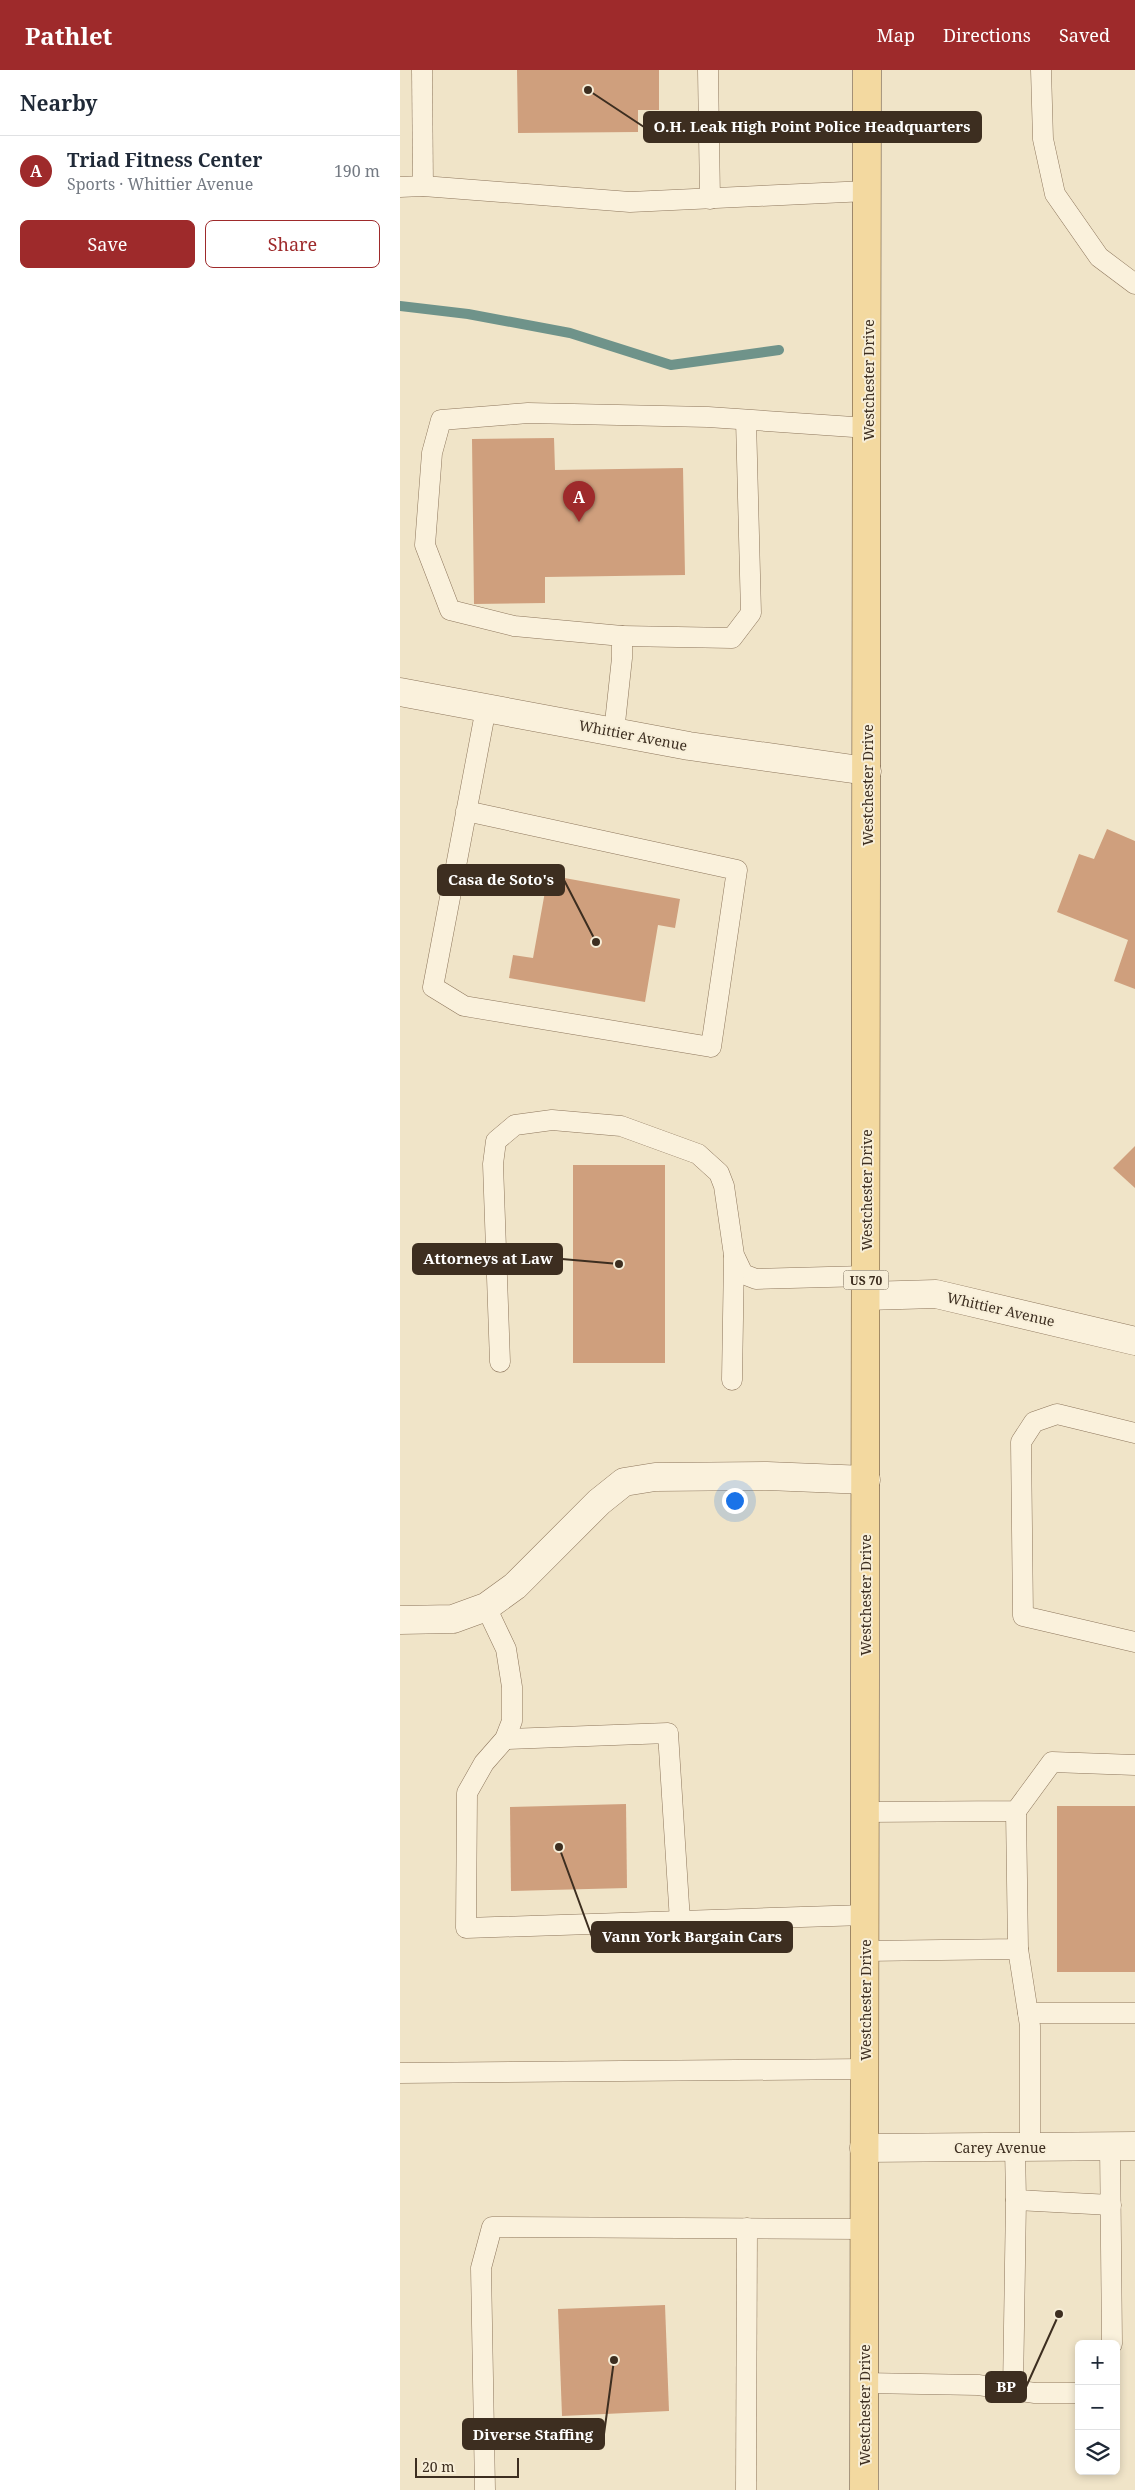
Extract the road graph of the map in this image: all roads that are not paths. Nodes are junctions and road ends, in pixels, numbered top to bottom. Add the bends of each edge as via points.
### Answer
1 (422, 70) edge
2 (708, 70) edge
3 (867, 70) edge
4 (1041, 70) edge
5 (423, 186) junction
6 (400, 187) edge
7 (867, 192) junction
8 (710, 199) junction
9 (1135, 284) edge
10 (746, 420) junction
11 (868, 428) junction
12 (622, 636) junction
13 (400, 692) edge
14 (486, 708) junction
15 (614, 732) junction
16 (867, 771) junction
17 (466, 811) junction
18 (734, 1256) junction
19 (866, 1286) junction
20 (1135, 1341) edge
21 (500, 1362) dead end
22 (732, 1380) dead end
23 (1135, 1433) edge
24 (866, 1480) junction
25 (486, 1607) junction
26 (400, 1620) edge
27 (1135, 1642) edge
28 (505, 1739) junction
29 (1135, 1765) edge
30 (1016, 1811) junction
31 (865, 1812) junction
32 (865, 1915) junction
33 (680, 1921) junction
34 (1018, 1949) junction
35 (865, 1951) junction
36 (1028, 2013) junction
37 (1135, 2013) edge
38 (864, 2069) junction
39 (400, 2073) edge
40 (1122, 2146) edge
41 (1023, 2147) junction
42 (864, 2148) junction
43 (1016, 2200) junction
44 (1111, 2205) junction
45 (747, 2228) junction
46 (864, 2229) junction
47 (1112, 2340) edge
48 (864, 2383) junction
49 (1013, 2390) junction
50 (1075, 2393) edge
51 (485, 2490) edge
52 (746, 2490) edge
53 (864, 2490) edge

1 - 5 lane
2 - 8 lane
3 - 7 main road, Westchester Drive / US 70
4 - 9 lane via 1042,139 1055,194 1099,257
5 - 6 lane
5 - 8 lane via 630,202
7 - 8 lane
7 - 11 main road, Westchester Drive / US 70
10 - 11 lane
10 - 12 lane via 751,613 732,638
10 - 12 lane via 528,412 441,420 432,453 425,545 450,610 514,626
11 - 16 main road, Westchester Drive / US 70
12 - 15 lane
13 - 14 street, Whittier Avenue
14 - 15 street, Whittier Avenue
14 - 17 lane
15 - 16 street, Whittier Avenue
16 - 19 main road, Westchester Drive / US 70
17 - 17 lane via 433,988 464,1006 711,1047 737,870
18 - 19 lane via 743,1274 756,1279
18 - 21 lane via 720,1173 698,1154 621,1126 552,1120 515,1125 496,1140 493,1164
18 - 22 lane
19 - 20 street, Whittier Avenue via 936,1294
19 - 24 main road, Westchester Drive / US 70
23 - 27 lane via 1057,1414 1034,1422 1021,1442 1023,1616
24 - 25 street via 767,1476 664,1477 624,1482 599,1502 516,1586
24 - 31 main road, Westchester Drive / US 70
25 - 26 street via 453,1620
25 - 28 lane via 506,1648 512,1687 512,1721
28 - 33 lane via 668,1733
28 - 33 lane via 484,1763 468,1793 466,1928
29 - 30 lane via 1052,1762
30 - 31 lane
30 - 34 lane
31 - 32 main road, Westchester Drive / US 70
32 - 33 lane
32 - 35 main road, Westchester Drive / US 70
34 - 35 lane
34 - 36 lane
35 - 38 main road, Westchester Drive / US 70
36 - 37 lane
36 - 41 lane
38 - 39 lane
38 - 42 main road, Westchester Drive / US 70
40 - 41 street, Carey Avenue
40 - 44 lane
41 - 42 street, Carey Avenue
41 - 43 lane
42 - 46 main road, Westchester Drive / US 70
43 - 44 lane
43 - 49 lane
44 - 47 lane
45 - 46 lane
45 - 51 lane via 492,2227 481,2268
45 - 52 lane
46 - 48 main road, Westchester Drive / US 70
48 - 49 lane via 978,2385
48 - 53 main road, Westchester Drive / US 70
49 - 50 lane

